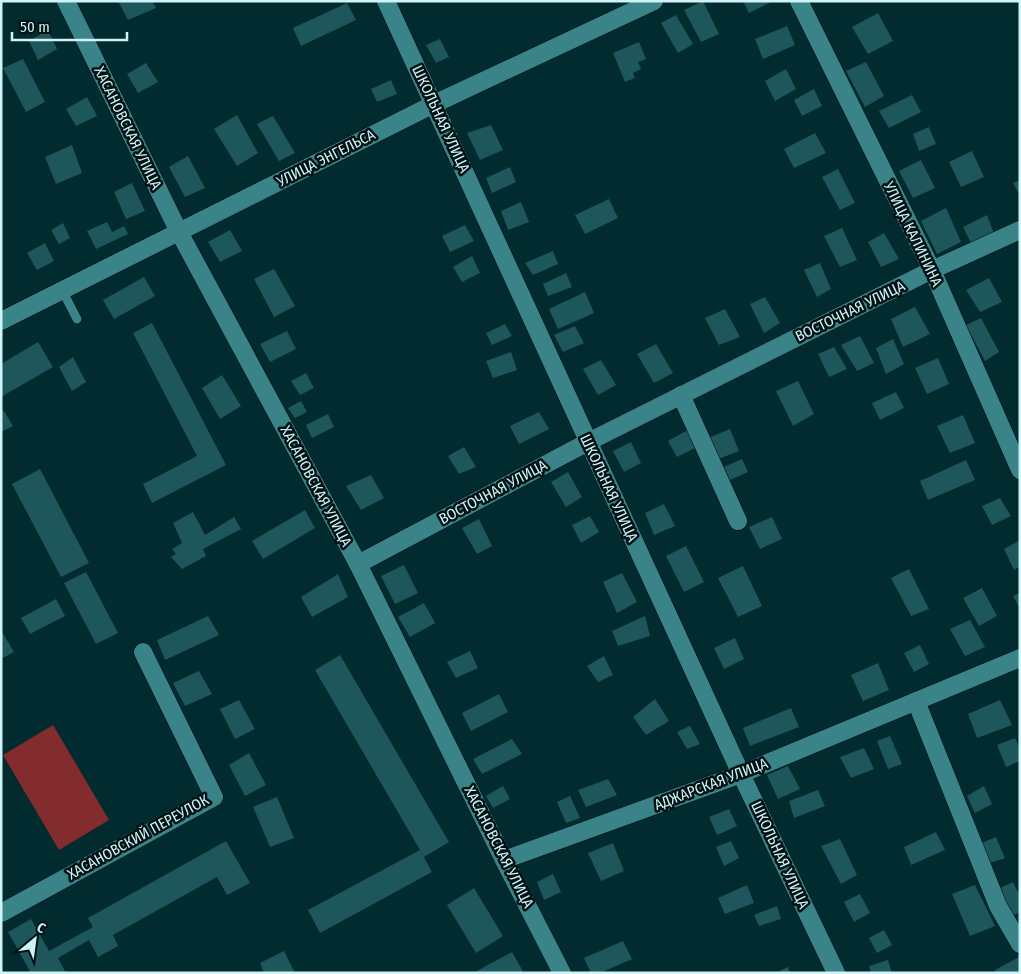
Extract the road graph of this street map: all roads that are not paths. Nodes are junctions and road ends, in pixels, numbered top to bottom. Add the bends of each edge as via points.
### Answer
1 (66, 1) edge
2 (386, 1) edge
3 (654, 1) edge
4 (799, 1) edge
5 (434, 104) junction
6 (1020, 230) edge
7 (178, 232) junction
8 (932, 270) junction
9 (62, 290) junction
10 (77, 319) dead end
11 (1, 321) edge
12 (681, 395) junction
13 (588, 442) junction
14 (1020, 470) edge
15 (738, 520) dead end
16 (358, 564) junction
17 (143, 652) dead end
18 (1020, 658) edge
19 (916, 701) junction
20 (741, 774) junction
21 (504, 860) junction
22 (1, 912) edge
23 (1020, 944) edge
24 (562, 973) edge
25 (836, 973) edge

1 - 7 street, ХАСАНОВСКАЯ УЛИЦА
2 - 5 street, ШКОЛЬНАЯ УЛИЦА
3 - 5 street, УЛИЦА ЭНГЕЛЬСА
4 - 8 street, УЛИЦА КАЛИНИНА
5 - 7 street, УЛИЦА ЭНГЕЛЬСА
5 - 13 street, ШКОЛЬНАЯ УЛИЦА
6 - 8 street, ВОСТОЧНАЯ УЛИЦА
7 - 9 street, УЛИЦА ЭНГЕЛЬСА
7 - 16 street, ХАСАНОВСКАЯ УЛИЦА
8 - 12 street, ВОСТОЧНАЯ УЛИЦА
8 - 14 street, УЛИЦА КАЛИНИНА
9 - 10 lane
9 - 11 street, УЛИЦА ЭНГЕЛЬСА
12 - 13 street, ВОСТОЧНАЯ УЛИЦА
12 - 15 street
13 - 16 street, ВОСТОЧНАЯ УЛИЦА
13 - 20 street, ШКОЛЬНАЯ УЛИЦА
16 - 21 street, ХАСАНОВСКАЯ УЛИЦА
17 - 22 street, ХАСАНОВСКИЙ ПЕРЕУЛОК via 214,797
18 - 19 street, АДЖАРСКАЯ УЛИЦА
19 - 20 street, АДЖАРСКАЯ УЛИЦА
19 - 23 street via 998,906
20 - 21 street, АДЖАРСКАЯ УЛИЦА
20 - 25 street, ШКОЛЬНАЯ УЛИЦА
21 - 24 street, ХАСАНОВСКАЯ УЛИЦА

